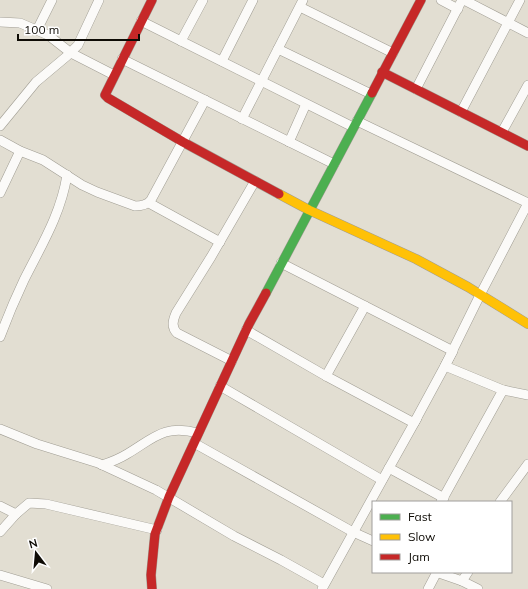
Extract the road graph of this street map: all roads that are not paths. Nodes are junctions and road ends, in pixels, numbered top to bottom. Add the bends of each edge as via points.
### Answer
1 (52, 0) edge
2 (100, 0) edge
3 (152, 0) edge
4 (203, 0) edge
5 (253, 0) edge
6 (421, 0) edge
7 (441, 0) edge
8 (463, 0) edge
9 (520, 0) edge
10 (302, 3) edge
11 (458, 9) junction
12 (141, 21) junction
13 (0, 22) edge
14 (508, 23) junction
15 (37, 30) junction
16 (528, 33) edge
17 (181, 41) junction
18 (278, 49) junction
19 (71, 53) junction
20 (393, 53) junction
21 (122, 59) junction
22 (222, 61) junction
23 (382, 72) junction
24 (114, 75) junction
25 (262, 81) junction
26 (528, 85) edge
27 (416, 89) junction
28 (371, 94) junction
29 (205, 100) junction
30 (306, 104) junction
31 (461, 112) junction
32 (242, 119) junction
33 (355, 124) junction
34 (0, 126) edge
35 (502, 132) junction
36 (0, 140) edge
37 (183, 142) junction
38 (290, 142) junction
39 (528, 146) edge
40 (20, 151) junction
41 (334, 164) junction
42 (67, 175) junction
43 (255, 181) junction
44 (0, 193) edge
45 (149, 202) junction
46 (309, 210) junction
47 (220, 242) junction
48 (281, 263) junction
49 (480, 294) junction
50 (365, 306) junction
51 (528, 324) edge
52 (246, 330) junction
53 (0, 337) edge
54 (453, 351) junction
55 (232, 361) junction
56 (445, 366) junction
57 (326, 376) junction
58 (220, 386) junction
59 (502, 390) junction
60 (528, 395) edge
61 (414, 423) junction
62 (0, 430) edge
63 (198, 434) junction
64 (194, 443) junction
65 (528, 464) edge
66 (102, 465) junction
67 (389, 468) junction
68 (382, 480) junction
69 (169, 497) junction
70 (443, 500) edge
71 (501, 501) edge
72 (0, 506) edge
73 (16, 514) junction
74 (157, 530) junction
75 (0, 532) edge
76 (353, 532) junction
77 (372, 541) edge
78 (436, 573) edge
79 (439, 573) edge
80 (467, 573) edge
81 (0, 575) edge
82 (462, 581) junction
83 (323, 587) edge
84 (47, 589) edge
85 (152, 589) edge
86 (428, 589) edge
87 (478, 589) edge

1 - 15 street
2 - 19 street
3 - 12 street
4 - 17 street
5 - 22 street
6 - 20 street
7 - 11 street
8 - 11 street
8 - 14 street
9 - 14 street
10 - 18 street
10 - 20 street
11 - 27 street
12 - 17 street
12 - 21 street
13 - 15 street via 20,23
14 - 16 street
14 - 31 street
15 - 19 street via 48,35
17 - 22 street
18 - 25 street
18 - 28 street
19 - 24 street
19 - 34 street via 36,82
20 - 23 street
21 - 24 street
21 - 29 street
22 - 25 street
23 - 27 street
23 - 28 street
24 - 37 street via 106,91 105,95 108,98
25 - 30 street
25 - 32 street
26 - 35 street
27 - 31 street
28 - 33 street
29 - 32 street
29 - 37 street
30 - 33 street
30 - 38 street
31 - 35 street
32 - 38 street
33 - 41 street
33 - 49 street via 528,203
35 - 39 street
36 - 40 street
37 - 43 street
37 - 45 street
38 - 41 street
40 - 42 street via 37,157
40 - 44 street
41 - 46 street
42 - 45 street via 97,192 136,206
42 - 53 street via 52,225
43 - 46 street
43 - 47 street
45 - 47 street
46 - 48 street
46 - 49 street via 416,259
47 - 55 street via 176,313 173,326 177,333
48 - 50 street
48 - 52 street
49 - 51 street
49 - 54 street
50 - 54 street
50 - 57 street
52 - 55 street
52 - 57 street
54 - 56 street
54 - 61 street
55 - 58 street
56 - 59 street
56 - 61 street
57 - 61 street
58 - 63 street
58 - 68 street
59 - 60 street
59 - 70 street
61 - 67 street
62 - 66 street
63 - 64 street
63 - 66 street via 180,430 164,433 149,439 128,454
64 - 69 street
64 - 76 street
65 - 71 street
66 - 69 street
67 - 68 street
67 - 70 street
68 - 76 street
69 - 74 street
69 - 83 street via 234,536 282,560
72 - 73 street
73 - 74 street via 29,503 46,504
73 - 75 street
74 - 85 street via 152,554
76 - 77 street
76 - 83 street
78 - 86 street
79 - 82 street
80 - 82 street
81 - 84 street
82 - 87 street

